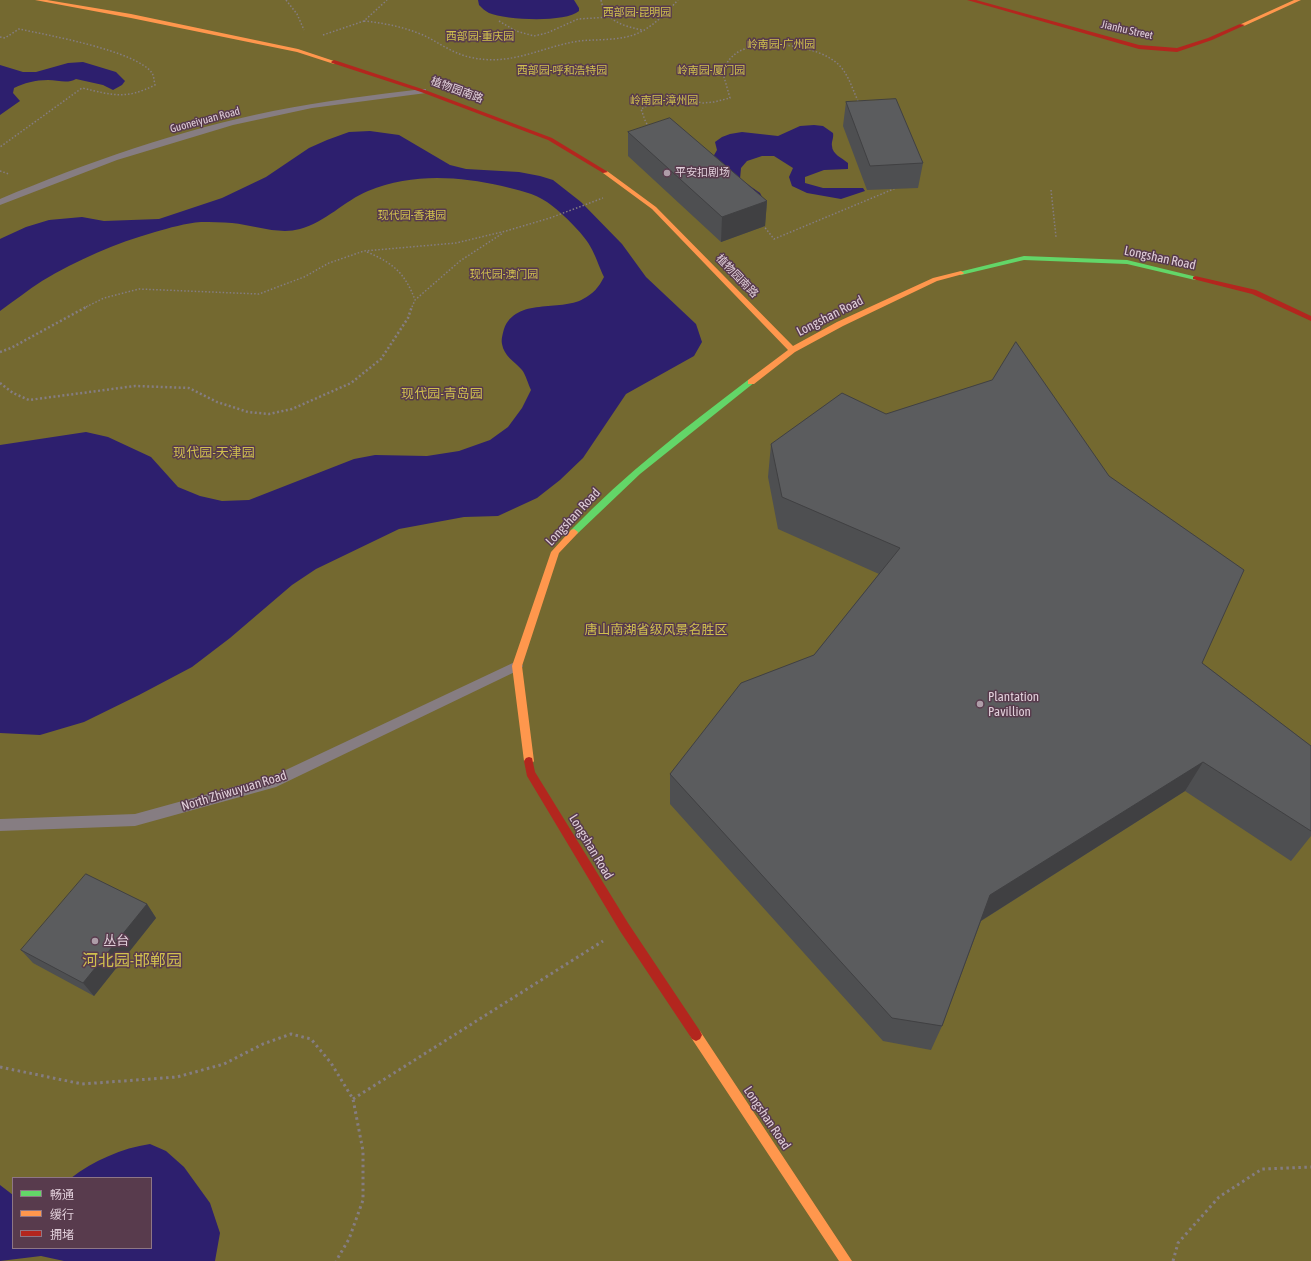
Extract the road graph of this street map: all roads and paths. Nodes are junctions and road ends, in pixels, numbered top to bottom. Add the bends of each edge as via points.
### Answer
1 (38, 0) edge
2 (286, 0) edge
3 (387, 0) edge
4 (601, 0) edge
5 (678, 0) edge
6 (970, 0) edge
7 (1298, 0) edge
8 (610, 17) junction
9 (364, 21) junction
10 (498, 21) dead end
11 (642, 30) junction
12 (0, 37) edge
13 (304, 42) junction
14 (298, 51) junction
15 (423, 91) junction
16 (859, 103) edge
17 (652, 128) edge
18 (0, 147) edge
19 (897, 188) edge
20 (1051, 190) dead end
21 (594, 201) dead end
22 (0, 202) edge
23 (759, 222) edge
24 (506, 231) junction
25 (364, 251) junction
26 (1059, 259) junction
27 (415, 300) junction
28 (1311, 320) edge
29 (792, 350) junction
30 (0, 352) edge
31 (0, 383) edge
32 (517, 666) junction
33 (0, 824) edge
34 (624, 927) junction
35 (0, 1067) edge
36 (353, 1098) junction
37 (1311, 1167) edge
38 (336, 1261) edge
39 (846, 1261) edge
40 (1173, 1261) edge

1 - 14 street, 植物园南路 via 131,16
2 - 13 path via 304,28
3 - 9 path
4 - 8 path via 606,14
5 - 11 path via 657,22
6 - 7 street, Jianhu Street via 1139,47 1177,50 1210,39
8 - 10 path via 580,19 540,36 519,34
8 - 11 path via 624,26
9 - 11 path via 415,32 470,58 494,62 524,57 570,43 622,38
9 - 13 path
12 - 18 path via 5,38 18,29 119,54 143,65 152,73 154,85 138,94 122,97 82,88
13 - 14 path
14 - 15 street, 植物园南路
15 - 22 street, Guoneiyuan Road via 312,107 236,123 72,172
15 - 29 street, 植物园南路 via 550,139 599,167 654,208
16 - 17 path via 846,74 829,58 815,51 793,46 754,47 730,59 722,70 730,98 719,102 698,103 681,98 665,99 648,104 642,109 646,123
19 - 23 path via 774,239
20 - 26 path
21 - 24 path
24 - 25 path via 456,243
24 - 27 path via 460,261
25 - 27 path via 382,258 400,272 409,283
25 - 30 path via 329,263 304,277 259,294 139,289 104,298
26 - 28 street, Longshan Road via 1126,262 1254,292
26 - 29 street, Longshan Road via 1024,258 935,279
27 - 31 path via 408,318 381,359 352,383 292,409 269,414 248,412 217,402 189,388 135,386 29,400 13,393
29 - 32 street, Longshan Road via 666,447 600,504 555,552
32 - 33 street, North Zhiwuyuan Road via 276,781 135,820
32 - 34 street, Longshan Road via 530,773
34 - 36 path
34 - 39 street, Longshan Road
35 - 36 path via 82,1084 177,1077 224,1064 263,1044 291,1034 311,1039 331,1063
36 - 38 path via 363,1151 363,1200 349,1239
37 - 40 path via 1262,1169 1219,1197 1178,1243

